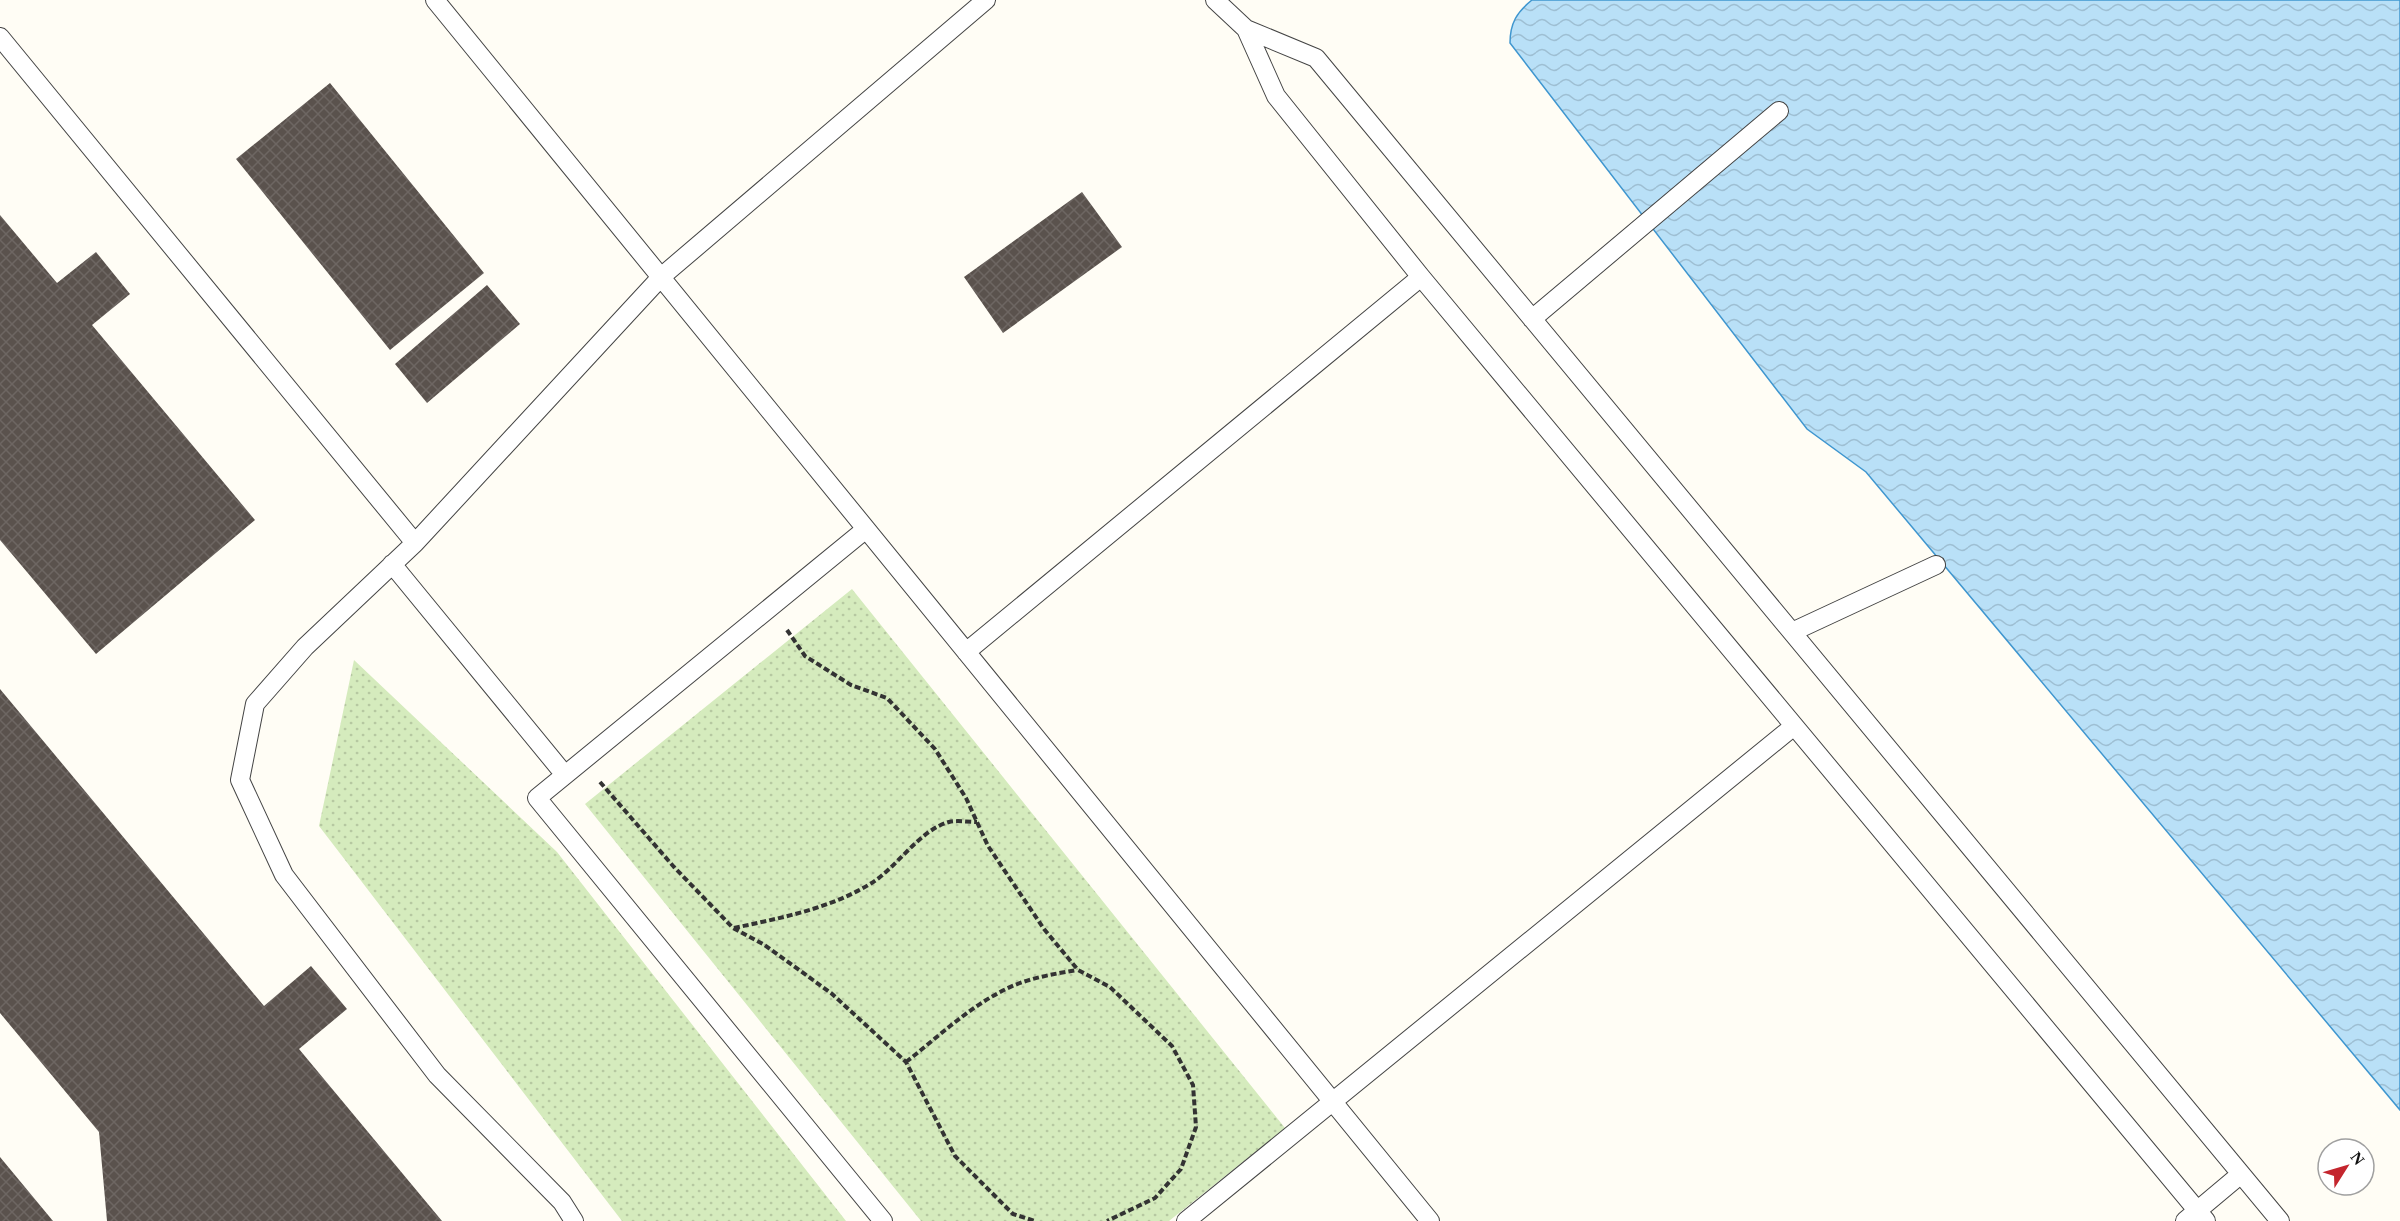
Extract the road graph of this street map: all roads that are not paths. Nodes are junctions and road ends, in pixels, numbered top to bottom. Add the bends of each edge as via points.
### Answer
1 (435, 0) edge
2 (986, 0) edge
3 (1215, 0) edge
4 (1246, 29) junction
5 (0, 37) edge
6 (1779, 111) dead end
7 (661, 277) junction
8 (1421, 277) junction
9 (1533, 319) junction
10 (866, 529) junction
11 (415, 543) junction
12 (392, 564) junction
13 (1936, 565) dead end
14 (1792, 632) junction
15 (966, 652) junction
16 (1794, 726) junction
17 (565, 775) junction
18 (1332, 1101) junction
19 (2241, 1174) junction
20 (2196, 1218) edge
21 (574, 1221) edge
22 (883, 1221) edge
23 (1186, 1221) edge
24 (1430, 1221) edge
25 (2280, 1221) edge

1 - 7 lane
2 - 7 lane
3 - 4 lane
4 - 8 lane via 1276,96
4 - 9 lane via 1316,57
5 - 11 lane
6 - 9 lane
7 - 10 lane
7 - 11 lane
8 - 15 lane
8 - 16 lane
9 - 14 lane
10 - 15 lane
10 - 17 lane
11 - 12 lane
12 - 17 lane
12 - 21 lane via 305,647 255,704 240,780 284,875 437,1075 562,1202
13 - 14 lane
14 - 19 lane
15 - 18 lane
16 - 18 lane
16 - 20 lane
17 - 22 lane via 537,798
18 - 23 lane
18 - 24 lane
19 - 20 lane
19 - 25 lane

